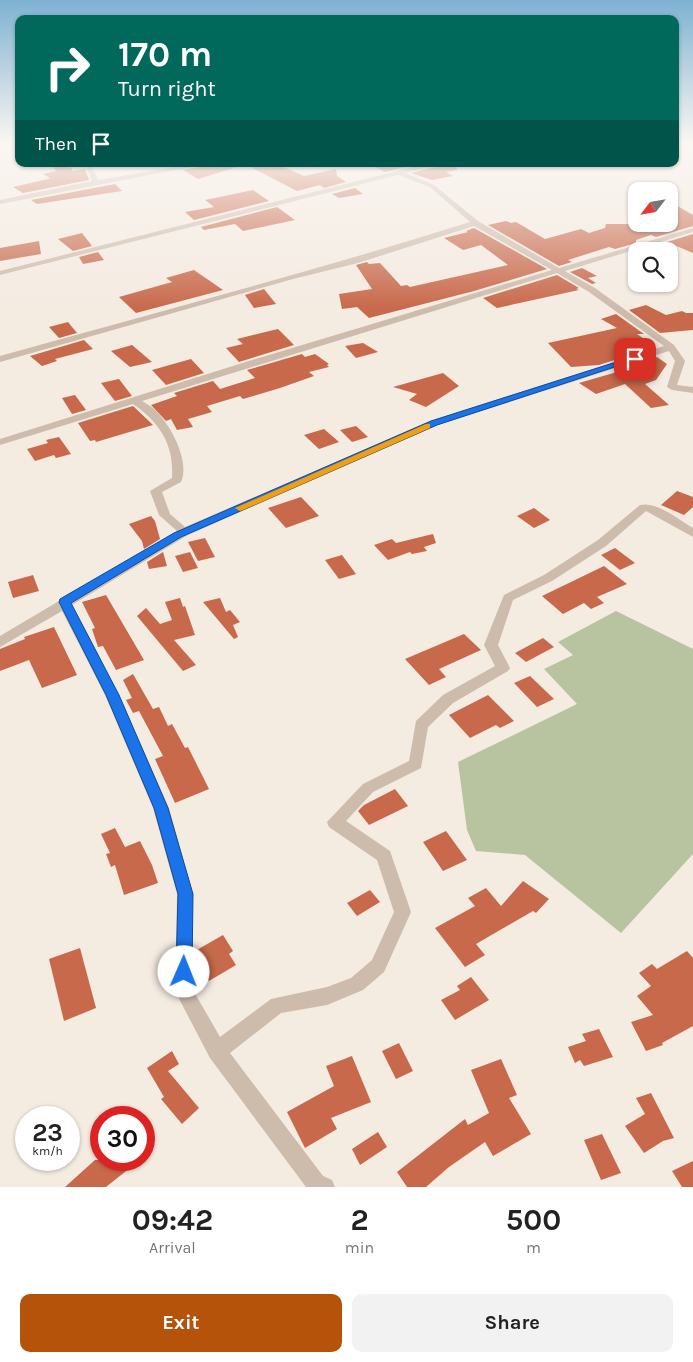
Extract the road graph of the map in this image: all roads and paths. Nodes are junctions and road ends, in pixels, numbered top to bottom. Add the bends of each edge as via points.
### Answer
1 (22, 197) edge
2 (302, 197) edge
3 (445, 197) edge
4 (0, 202) edge
5 (475, 224) junction
6 (693, 230) edge
7 (555, 271) junction
8 (0, 273) edge
9 (671, 348) junction
10 (0, 359) edge
11 (693, 390) edge
12 (134, 400) junction
13 (0, 442) edge
14 (184, 532) junction
15 (693, 533) edge
16 (64, 602) junction
17 (0, 642) edge
18 (217, 1051) junction
19 (326, 1187) edge

1 - 4 street
2 - 8 street
3 - 5 street
5 - 7 street
5 - 10 street
6 - 7 street
7 - 9 street via 592,290
7 - 12 street
9 - 11 street via 680,361 672,387
9 - 14 street via 434,423
12 - 13 street
12 - 14 street via 154,414 172,441 178,463 177,480 156,491 166,515
14 - 16 street
15 - 18 street via 644,507 602,542 548,578 508,598 491,646 503,668 448,699 421,725 416,764 368,788 335,822 384,856 403,912 378,966 357,984 327,996 277,1005
16 - 17 street
16 - 18 street via 112,695 161,808 185,894 184,991
18 - 19 street via 316,1183

